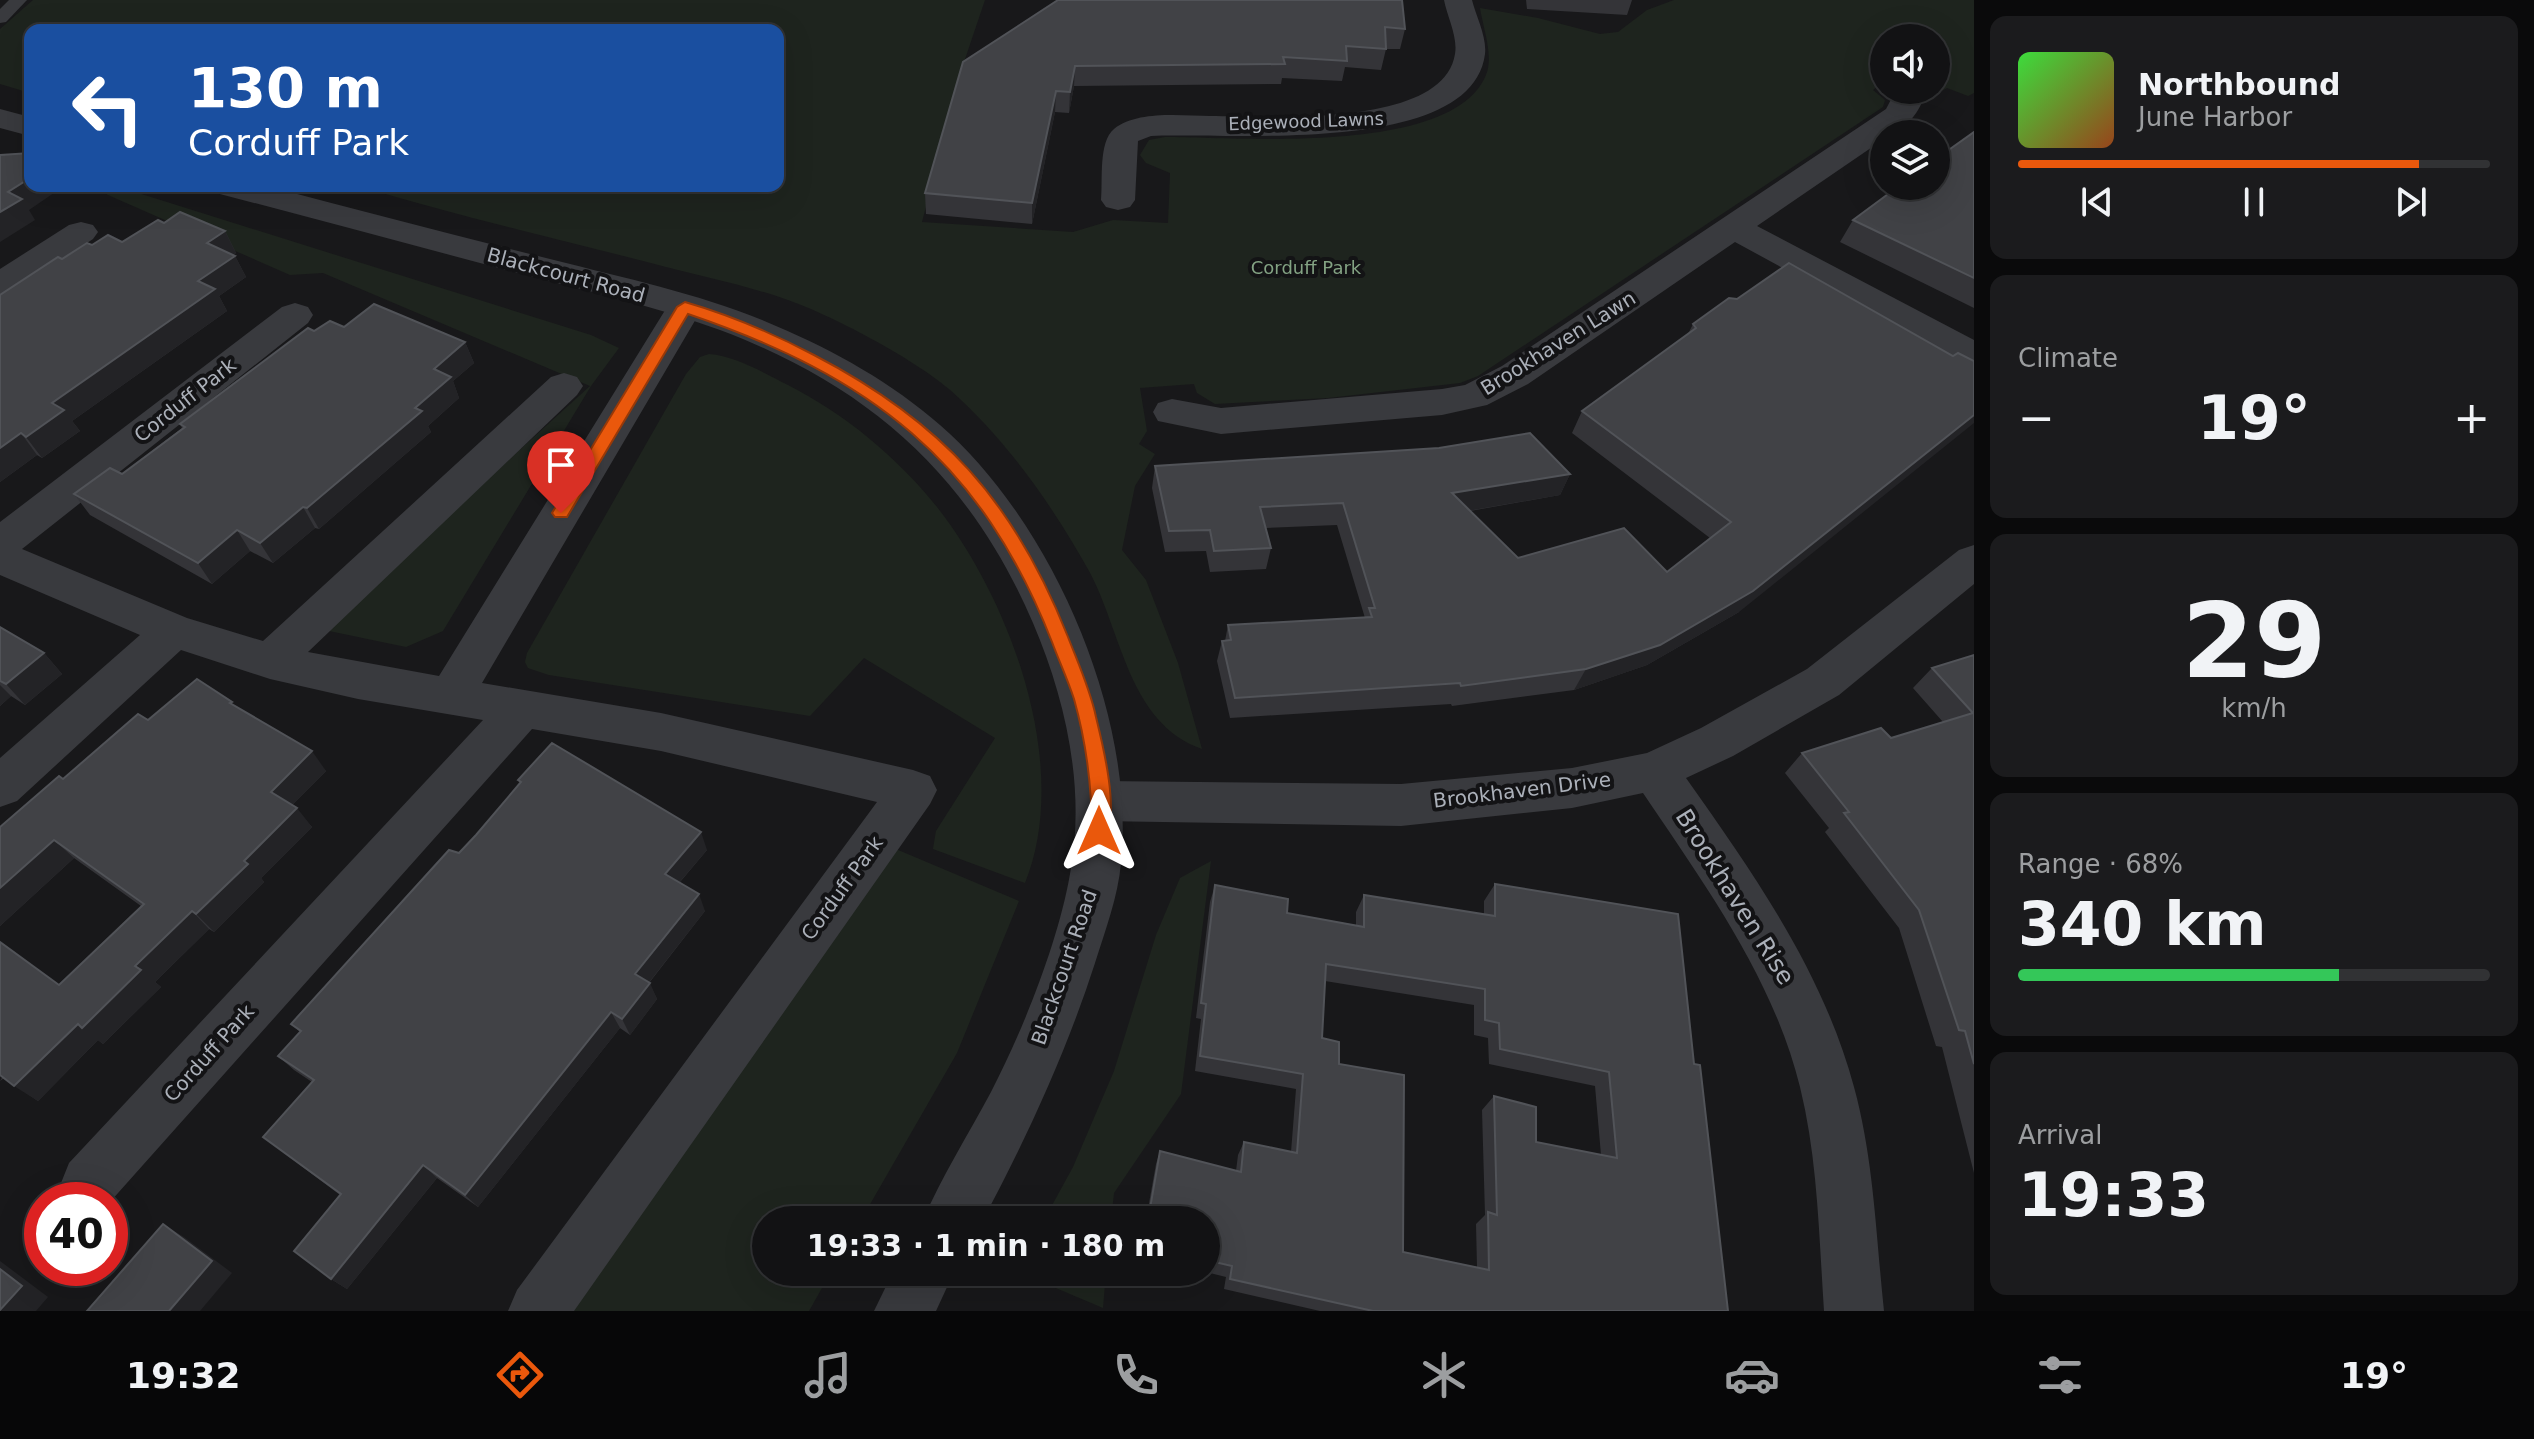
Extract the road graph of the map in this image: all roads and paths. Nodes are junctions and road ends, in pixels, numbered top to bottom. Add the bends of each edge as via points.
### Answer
1 (19, 0) edge
2 (1458, 0) edge
3 (0, 18) edge
4 (1904, 104) edge
5 (0, 118) edge
6 (24, 125) edge
7 (251, 192) edge
8 (1118, 200) dead end
9 (1735, 228) junction
10 (81, 232) dead end
11 (0, 285) edge
12 (685, 307) junction
13 (295, 315) dead end
14 (1974, 356) edge
15 (564, 386) dead end
16 (1172, 412) dead end
17 (0, 544) edge
18 (0, 557) edge
19 (1968, 575) edge
20 (174, 631) junction
21 (270, 661) junction
22 (450, 697) junction
23 (522, 709) junction
24 (1654, 771) junction
25 (0, 787) edge
26 (1100, 801) junction
27 (90, 1182) edge
28 (959, 1206) edge
29 (917, 1286) edge
30 (538, 1311) edge
31 (904, 1311) edge
32 (1854, 1311) edge

1 - 3 lane
2 - 8 street, Edgewood Lawns via 1470,54 1467,67 1451,91 1431,104 1391,118 1346,123 1146,127 1122,140
4 - 9 street, Brookhaven Lawn via 1897,116
5 - 6 street
7 - 12 street, Blackcourt Road
9 - 14 street
9 - 16 street, Brookhaven Lawn via 1515,375 1474,396 1221,421
10 - 11 street
12 - 22 street
12 - 26 street, Blackcourt Road via 760,333 854,382 946,453 995,512 1041,592 1083,698
13 - 17 street, Corduff Park
15 - 21 street
18 - 20 street, Corduff Park
19 - 24 street, Brookhaven Drive via 1823,682
20 - 21 street, Corduff Park
20 - 25 street
21 - 22 street, Corduff Park
22 - 23 street, Corduff Park
23 - 27 street, Corduff Park
23 - 30 street, Corduff Park via 661,732 913,790
24 - 26 street, Brookhaven Drive via 1572,788 1401,805
24 - 32 street, Brookhaven Rise via 1767,942 1797,999 1819,1061 1840,1159
26 - 28 street, Blackcourt Road via 1091,897 1066,972 1021,1089
29 - 31 street

